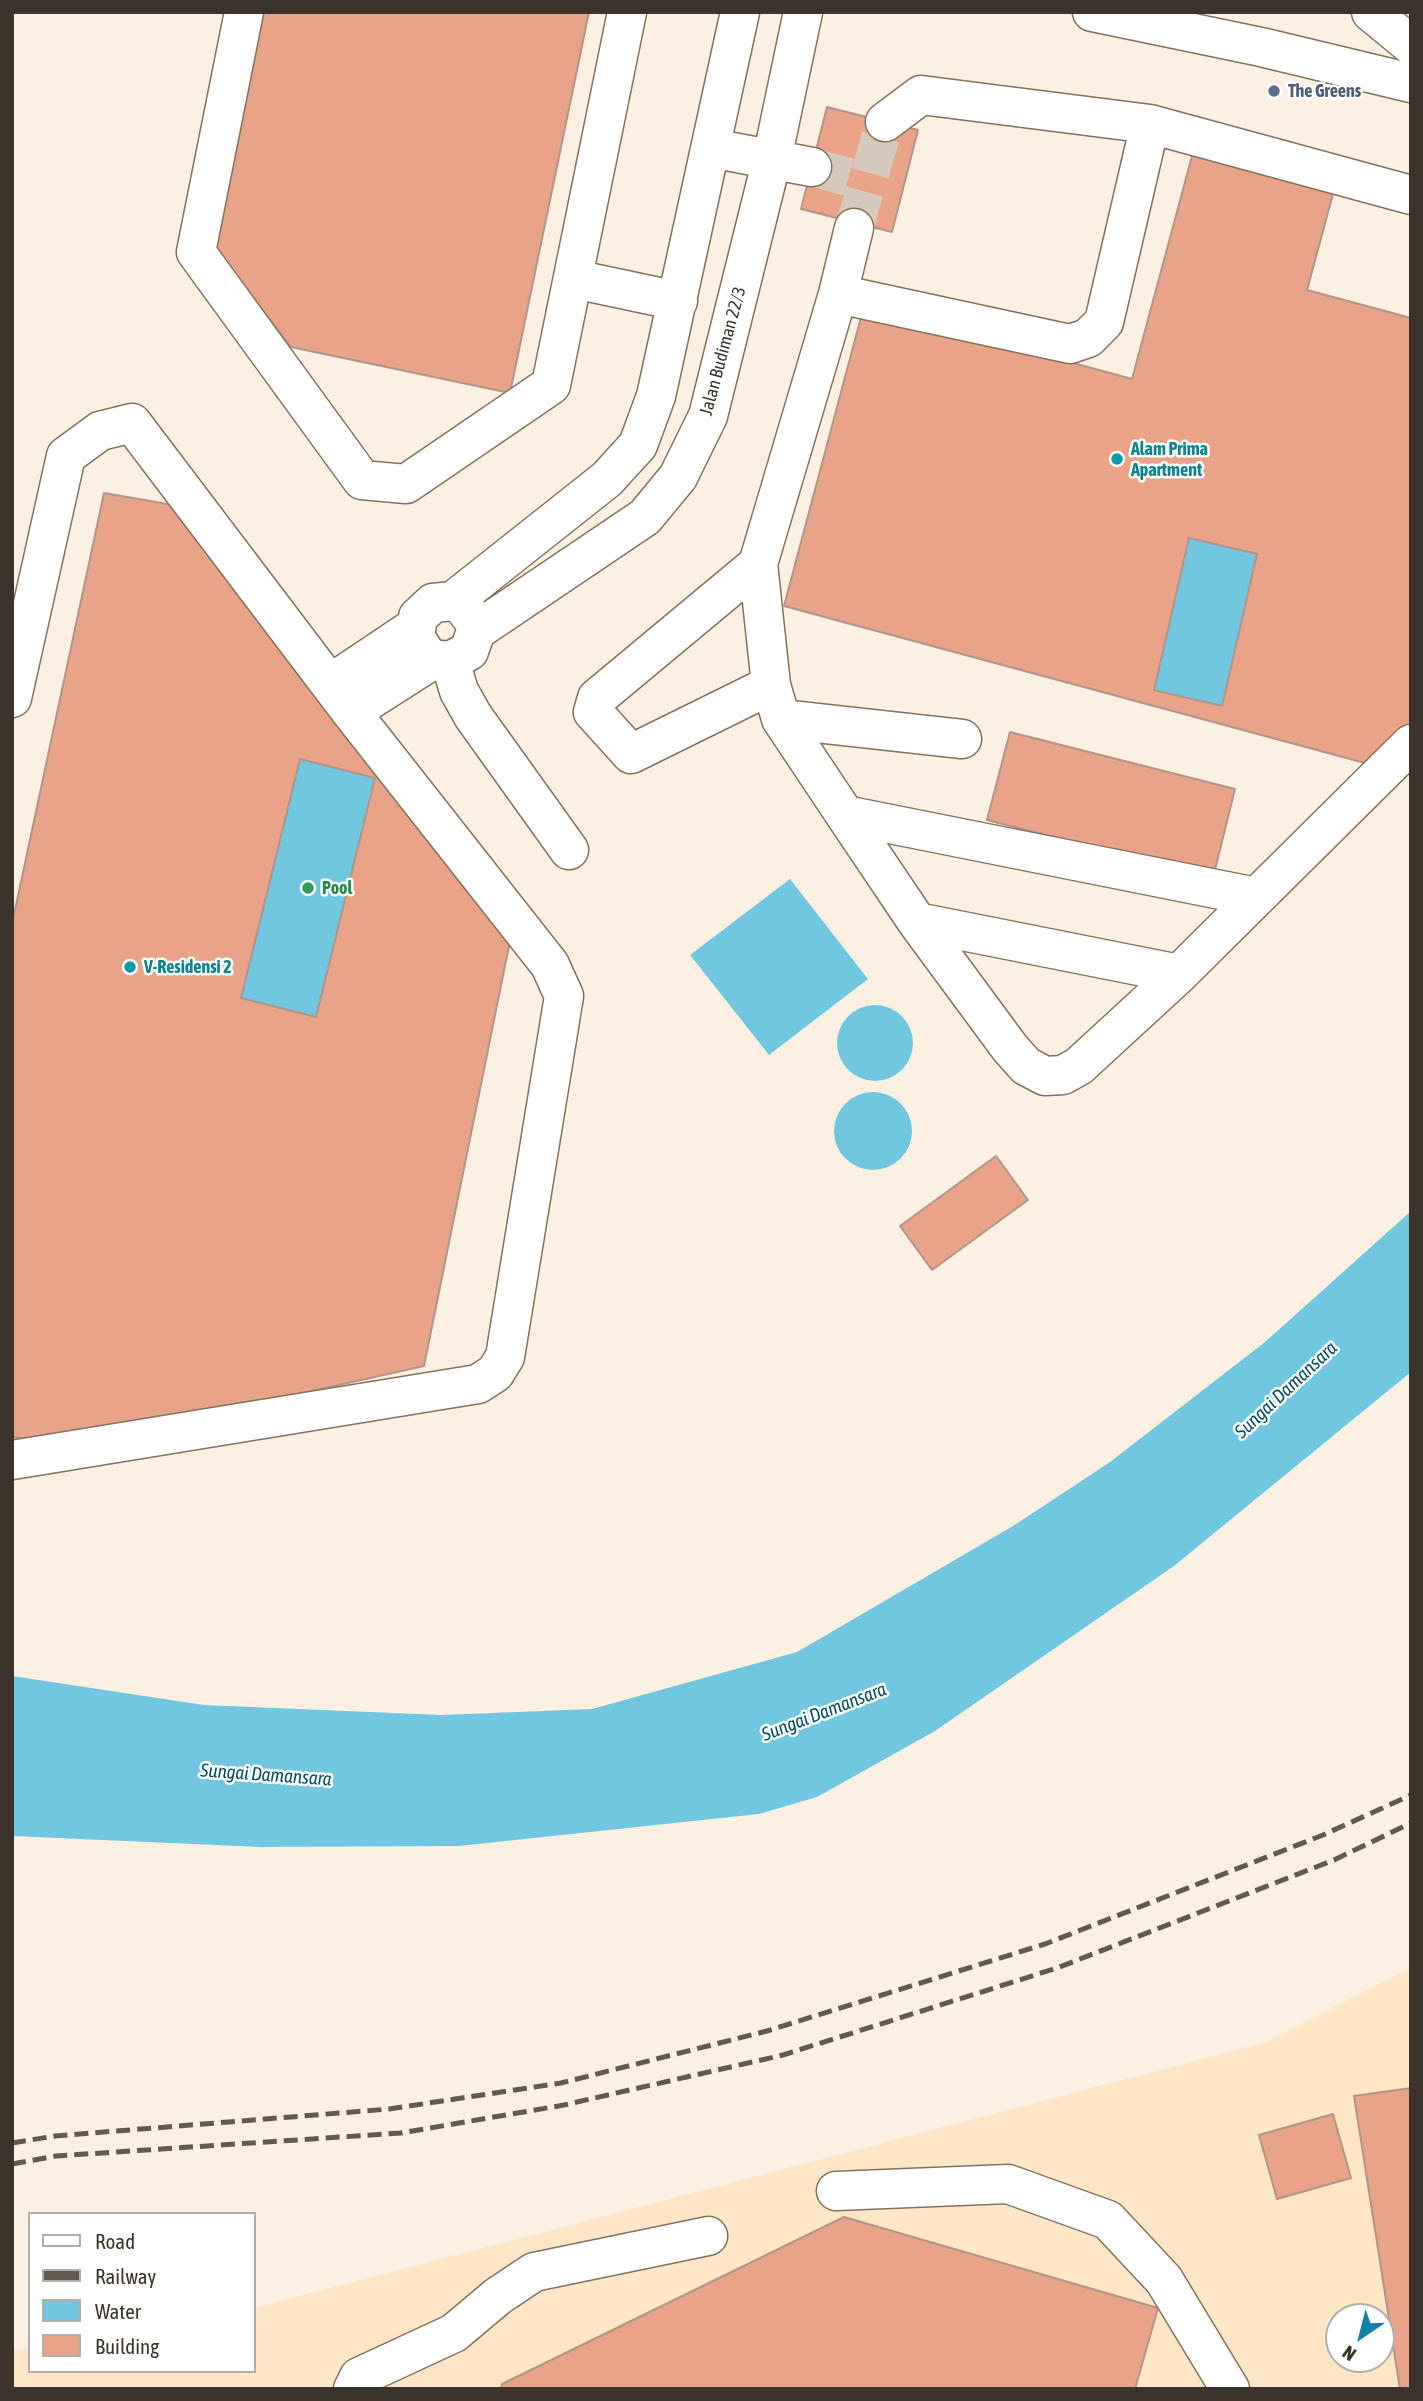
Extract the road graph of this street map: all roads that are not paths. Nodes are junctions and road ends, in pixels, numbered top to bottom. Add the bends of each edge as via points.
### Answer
1 (244, 12) edge
2 (626, 12) edge
3 (740, 12) edge
4 (803, 12) edge
5 (1093, 12) edge
6 (1218, 12) edge
7 (1370, 12) edge
8 (1411, 46) edge
9 (1261, 47) junction
10 (1411, 83) edge
11 (885, 122) tunnel mouth
12 (1150, 124) junction
13 (711, 148) junction
14 (772, 159) junction
15 (812, 167) tunnel mouth
16 (1411, 195) edge
17 (853, 228) tunnel mouth
18 (573, 279) junction
19 (838, 294) junction
20 (678, 301) junction
21 (758, 564) junction
22 (453, 601) junction
23 (415, 627) junction
24 (476, 631) junction
25 (442, 660) junction
26 (12, 698) edge
27 (341, 698) junction
28 (776, 702) junction
29 (962, 739) dead end
30 (1411, 744) edge
31 (845, 815) junction
32 (569, 850) dead end
33 (1256, 897) junction
34 (918, 922) junction
35 (1180, 974) junction
36 (12, 1460) edge
37 (836, 2191) dead end
38 (708, 2236) dead end
39 (353, 2389) edge
40 (1230, 2389) edge

1 - 18 street via 197,252 362,480 406,484 551,385
2 - 18 street
3 - 13 street
4 - 14 street, Jalan Budiman 22/3
5 - 9 street
6 - 9 street
7 - 8 street
9 - 10 street
11 - 12 street via 922,95
12 - 16 street
12 - 19 street via 1104,322 1088,338 1070,344
13 - 14 street
13 - 20 street
14 - 15 street
14 - 24 street, Jalan Budiman 22/3 via 708,416 678,477 645,517
17 - 19 street
18 - 20 street
19 - 21 street
20 - 22 street via 656,396 638,445 607,479
21 - 28 street
21 - 28 street via 597,698 593,712 631,754
22 - 23 street via 424,608
22 - 24 street via 470,613
23 - 25 street via 419,647
23 - 27 street
24 - 25 street via 468,650
25 - 27 street
25 - 32 street via 473,716
26 - 27 street via 66,456 100,431 132,423
27 - 36 street via 550,965 564,996 506,1357 495,1373 478,1384
28 - 29 street
28 - 31 street
30 - 33 street
31 - 33 street
31 - 34 street
33 - 35 street
34 - 35 street
34 - 35 street via 1010,1048 1026,1066 1045,1076 1063,1075 1079,1066
37 - 40 street via 1008,2184 1108,2220 1164,2280
38 - 39 street via 534,2272 454,2333 359,2377

